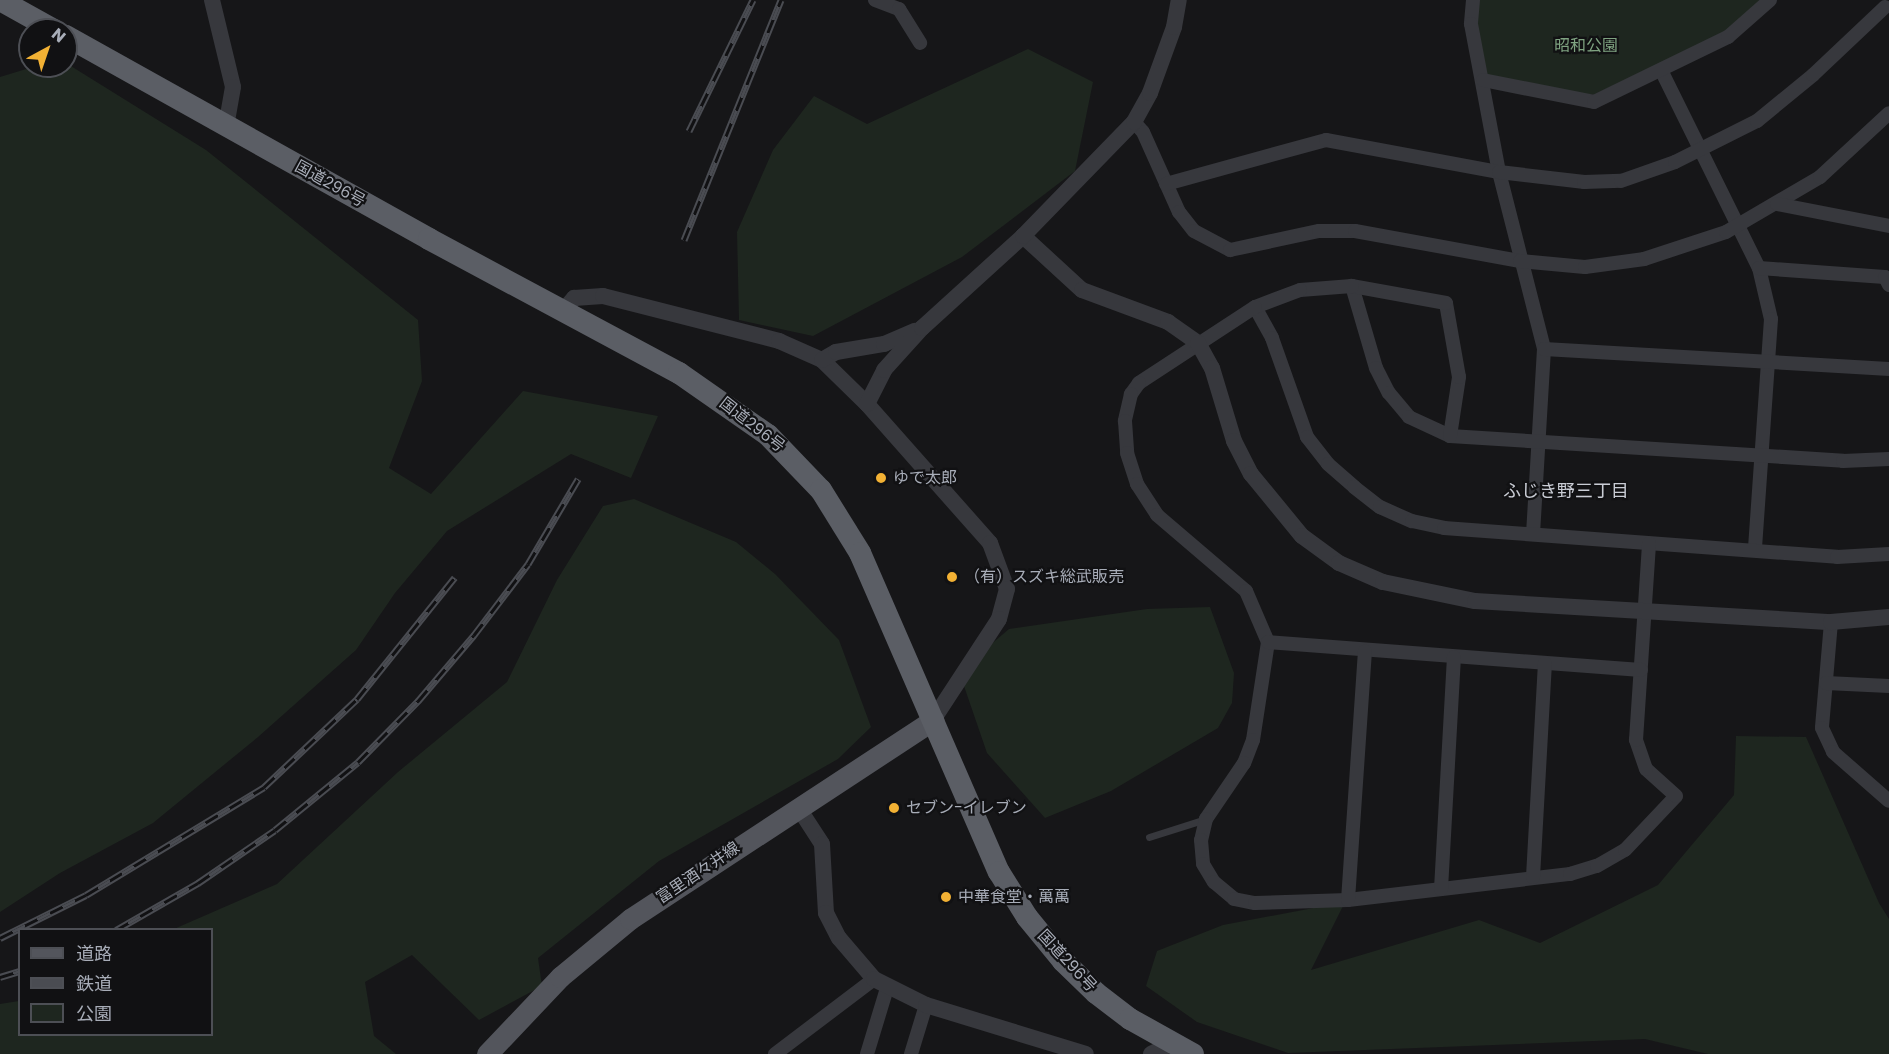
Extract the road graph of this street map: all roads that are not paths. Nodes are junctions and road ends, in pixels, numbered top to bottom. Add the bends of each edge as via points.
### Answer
1 (0, 0) edge
2 (212, 0) edge
3 (875, 0) edge
4 (1179, 0) edge
5 (1473, 0) edge
6 (1770, 0) edge
7 (1885, 6) edge
8 (32, 18) edge
9 (78, 43) edge
10 (920, 43) dead end
11 (1662, 72) junction
12 (1483, 80) junction
13 (1889, 113) edge
14 (1134, 122) junction
15 (226, 126) junction
16 (1701, 149) junction
17 (1499, 172) junction
18 (1166, 184) junction
19 (1776, 204) junction
20 (1737, 226) junction
21 (1889, 226) edge
22 (1023, 236) junction
23 (1520, 261) junction
24 (1759, 268) junction
25 (1889, 285) edge
26 (1352, 286) junction
27 (1255, 307) junction
28 (564, 310) junction
29 (922, 328) junction
30 (1198, 343) junction
31 (1544, 349) junction
32 (822, 360) junction
33 (1766, 364) junction
34 (1889, 369) edge
35 (867, 404) junction
36 (1450, 436) junction
37 (1538, 442) junction
38 (1761, 456) junction
39 (1889, 459) edge
40 (1533, 534) junction
41 (1649, 543) junction
42 (1755, 548) junction
43 (1889, 554) edge
44 (1645, 609) junction
45 (1889, 617) edge
46 (1830, 622) junction
47 (1268, 642) junction
48 (1365, 652) junction
49 (1454, 657) junction
50 (1545, 663) junction
51 (1641, 670) junction
52 (1826, 683) junction
53 (1889, 686) edge
54 (933, 720) junction
55 (1889, 801) edge
56 (798, 807) junction
57 (1206, 819) junction
58 (1149, 837) dead end
59 (1533, 877) junction
60 (1441, 889) junction
61 (1348, 900) junction
62 (881, 984) junction
63 (926, 1005) junction
64 (1171, 1044) junction
65 (487, 1054) edge
66 (775, 1054) edge
67 (867, 1054) edge
68 (911, 1054) edge
69 (1086, 1054) edge
70 (1151, 1054) edge
71 (1193, 1054) edge

1 - 8 highway
2 - 15 street via 233,87
3 - 10 street via 899,9
4 - 14 street via 1174,27 1150,93
5 - 12 street via 1471,24
6 - 11 street via 1728,38
7 - 16 street via 1814,75 1757,121
9 - 15 highway, 国道296号
11 - 12 street via 1594,102
11 - 16 street
12 - 17 street
13 - 19 street via 1820,177
14 - 18 street via 1143,132
14 - 22 street
15 - 28 highway, 国道296号
16 - 17 street via 1621,182 1584,182
16 - 20 street
17 - 18 street via 1326,140
17 - 23 street
18 - 23 street via 1194,231 1230,250 1319,231 1355,231
19 - 20 street
19 - 21 street
20 - 23 street via 1644,259 1585,267
20 - 24 street
22 - 29 street
22 - 30 street via 1082,290 1168,322
23 - 31 street
24 - 25 street via 1885,277
24 - 33 street via 1771,319
26 - 27 street via 1300,290
26 - 36 street via 1376,368 1389,393 1409,417
26 - 36 street via 1446,303 1459,377
27 - 30 street
27 - 40 street via 1272,338 1308,437 1328,464 1354,487 1380,507 1412,521 1444,528
28 - 32 street via 574,298 603,296 747,332
28 - 54 highway, 国道296号 via 728,405 796,461 821,490 860,553
29 - 32 street via 884,344 836,352
29 - 35 street via 884,370
30 - 44 street via 1212,368 1234,441 1251,474 1302,536 1339,563 1383,582 1475,601
30 - 47 street via 1139,383 1131,394 1125,421 1127,453 1137,484 1157,515 1246,591
31 - 33 street
31 - 37 street
32 - 35 street
33 - 34 street
33 - 38 street
35 - 54 street via 990,543 1007,589 999,619
36 - 37 street
37 - 38 street
37 - 40 street
38 - 39 street via 1843,461
38 - 42 street
40 - 41 street
41 - 42 street
41 - 44 street
42 - 43 street via 1837,557
44 - 46 street
44 - 51 street
45 - 46 street
46 - 52 street
47 - 48 street
47 - 57 street via 1253,740 1244,763
48 - 49 street
48 - 61 street
49 - 50 street
49 - 60 street
50 - 51 street
50 - 59 street
51 - 59 street via 1636,740 1639,758 1676,796 1625,850 1606,861 1570,874
52 - 53 street
52 - 55 street via 1822,728 1833,752
54 - 56 main road, 富里酒々井線
54 - 64 highway, 国道296号 via 999,872 1027,917 1096,993
56 - 62 street via 822,844 826,913 839,938
56 - 65 main road, 富里酒々井線 via 630,919 560,977
57 - 58 lane
57 - 61 street via 1201,840 1203,864 1214,882 1234,899 1255,903
59 - 60 street
60 - 61 street
62 - 63 street
62 - 66 street
62 - 67 street
63 - 68 street
63 - 69 street
64 - 70 street
64 - 71 highway, 国道296号

